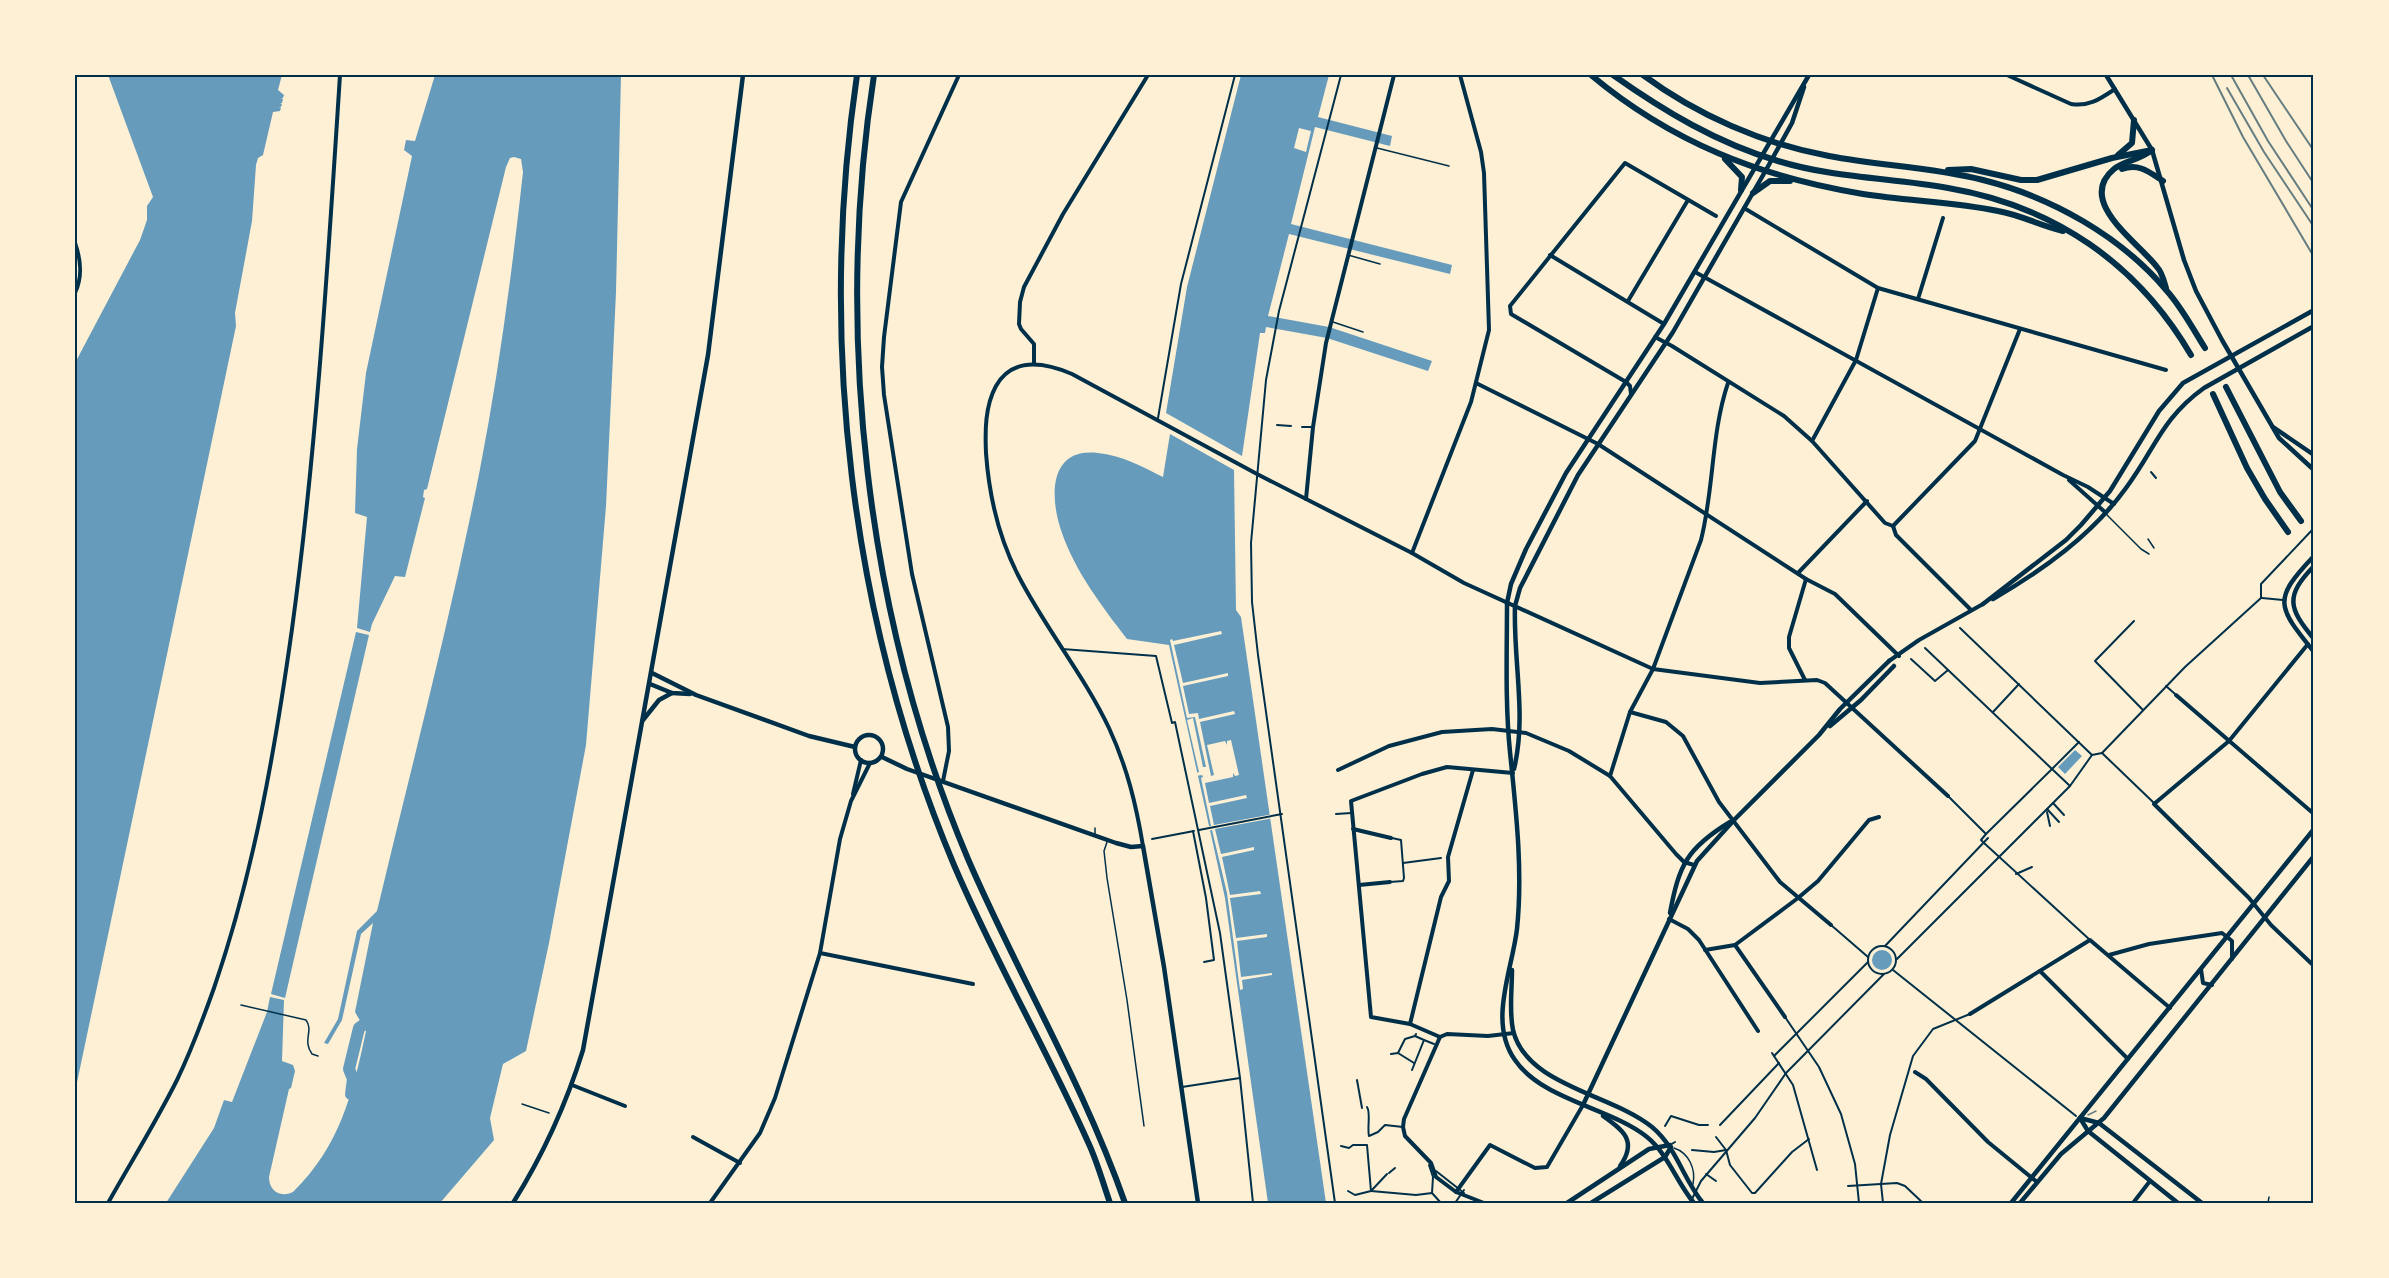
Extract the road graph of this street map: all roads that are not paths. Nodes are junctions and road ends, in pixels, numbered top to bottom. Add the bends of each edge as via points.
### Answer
1 (340, 75) edge
2 (743, 75) edge
3 (857, 75) edge
4 (874, 75) edge
5 (959, 75) edge
6 (1148, 75) edge
7 (1235, 75) edge
8 (1341, 75) edge
9 (1394, 75) edge
10 (1460, 75) edge
11 (1591, 75) edge
12 (1613, 75) edge
13 (1643, 75) edge
14 (1809, 75) edge
15 (2007, 75) edge
16 (2106, 75) edge
17 (1805, 82) junction
18 (2115, 89) junction
19 (2134, 120) junction
20 (1375, 146) junction
21 (2152, 150) junction
22 (1722, 156) junction
23 (2112, 158) junction
24 (1449, 166) dead end
25 (1755, 167) junction
26 (1766, 170) junction
27 (1939, 170) junction
28 (2106, 179) junction
29 (2163, 181) junction
30 (1803, 182) junction
31 (1741, 190) junction
32 (1753, 193) junction
33 (1688, 200) junction
34 (1744, 208) junction
35 (1716, 216) dead end
36 (1943, 218) dead end
37 (2073, 233) junction
38 (75, 243) edge
39 (1348, 252) junction
40 (1550, 255) junction
41 (1380, 264) dead end
42 (1695, 272) junction
43 (1705, 278) junction
44 (1878, 288) junction
45 (2168, 291) junction
46 (75, 293) edge
47 (1918, 299) junction
48 (1628, 302) junction
49 (2314, 310) edge
50 (1330, 324) junction
51 (1664, 324) junction
52 (2314, 326) edge
53 (2020, 329) junction
54 (1363, 332) dead end
55 (1655, 337) junction
56 (1666, 342) junction
57 (2205, 348) dead end
58 (2191, 355) dead end
59 (2230, 356) junction
60 (1856, 360) junction
61 (1034, 364) junction
62 (2166, 370) dead end
63 (2238, 370) junction
64 (1626, 382) junction
65 (1476, 383) junction
66 (1728, 383) junction
67 (2226, 387) dead end
68 (1631, 394) junction
69 (2213, 394) dead end
70 (1158, 418) junction
71 (1276, 424) dead end
72 (1291, 426) dead end
73 (1302, 427) dead end
74 (2274, 427) junction
75 (1313, 428) junction
76 (1981, 428) junction
77 (1589, 439) junction
78 (1812, 441) junction
79 (1598, 444) junction
80 (2314, 455) edge
81 (2314, 470) edge
82 (2151, 472) dead end
83 (1256, 474) junction
84 (2063, 475) junction
85 (2156, 478) dead end
86 (2105, 497) junction
87 (1306, 500) junction
88 (1867, 501) junction
89 (2114, 504) junction
90 (2098, 505) junction
91 (2106, 513) junction
92 (1706, 514) junction
93 (2301, 521) dead end
94 (1893, 526) junction
95 (2314, 528) edge
96 (2288, 532) dead end
97 (2148, 539) dead end
98 (2154, 548) dead end
99 (1412, 553) junction
100 (2149, 554) dead end
101 (2314, 556) edge
102 (2314, 566) edge
103 (1798, 573) junction
104 (1806, 579) junction
105 (2261, 598) junction
106 (2281, 600) junction
107 (1507, 603) junction
108 (1983, 604) junction
109 (1515, 606) junction
110 (1971, 610) junction
111 (2134, 621) dead end
112 (1960, 628) dead end
113 (2314, 639) edge
114 (2308, 644) junction
115 (1925, 648) dead end
116 (1065, 649) junction
117 (2314, 652) edge
118 (1899, 656) junction
119 (1911, 659) dead end
120 (1889, 661) joint
121 (1894, 666) joint
122 (1653, 669) junction
123 (1948, 670) junction
124 (652, 673) junction
125 (1805, 680) junction
126 (650, 684) junction
127 (2019, 684) junction
128 (2166, 686) junction
129 (672, 693) junction
130 (693, 694) junction
131 (2176, 695) joint
132 (1847, 702) junction
133 (1853, 707) junction
134 (2143, 710) junction
135 (1630, 712) junction
136 (1993, 712) junction
137 (644, 720) junction
138 (1509, 730) junction
139 (1518, 731) junction
140 (1819, 735) junction
141 (2229, 741) junction
142 (2079, 742) junction
143 (855, 747) junction
144 (2042, 753) dead end
145 (2102, 753) junction
146 (2092, 755) junction
147 (2039, 756) junction
148 (882, 757) junction
149 (861, 760) junction
150 (870, 763) junction
151 (2052, 769) junction
152 (1338, 770) dead end
153 (1473, 770) junction
154 (1513, 772) junction
155 (1610, 776) junction
156 (943, 781) junction
157 (2070, 786) junction
158 (1948, 796) joint
159 (852, 801) junction
160 (2053, 803) junction
161 (2154, 804) junction
162 (2047, 809) junction
163 (1351, 813) junction
164 (1280, 814) junction
165 (1336, 814) dead end
166 (2314, 814) edge
167 (2064, 815) dead end
168 (1879, 817) dead end
169 (1734, 820) junction
170 (2059, 822) dead end
171 (2050, 826) dead end
172 (1095, 828) dead end
173 (1353, 829) junction
174 (2314, 829) edge
175 (1200, 830) junction
176 (1193, 831) junction
177 (1986, 834) junction
178 (1095, 835) junction
179 (1391, 838) joint
180 (1988, 838) dead end
181 (1152, 839) dead end
182 (1107, 840) junction
183 (1984, 843) junction
184 (1143, 846) junction
185 (2314, 856) edge
186 (1448, 857) junction
187 (1998, 857) junction
188 (1441, 858) joint
189 (1684, 862) junction
190 (1403, 863) junction
191 (1694, 865) junction
192 (2032, 867) dead end
193 (2016, 874) junction
194 (1390, 882) joint
195 (1359, 885) junction
196 (1798, 898) junction
197 (2254, 904) junction
198 (2265, 918) junction
199 (1669, 919) junction
200 (1831, 925) joint
201 (2227, 936) junction
202 (2090, 939) junction
203 (1736, 945) junction
204 (1885, 946) junction
205 (1705, 950) junction
206 (820, 953) junction
207 (2109, 955) junction
208 (1868, 957) junction
209 (1897, 959) junction
210 (2232, 959) junction
211 (1204, 962) dead end
212 (1512, 962) junction
213 (1868, 962) junction
214 (2314, 966) edge
215 (2201, 969) junction
216 (1893, 970) junction
217 (2040, 971) junction
218 (1884, 974) junction
219 (973, 984) dead end
220 (2213, 984) junction
221 (242, 1005) dead end
222 (2170, 1008) junction
223 (1970, 1014) joint
224 (1785, 1017) joint
225 (1956, 1021) junction
226 (1410, 1024) junction
227 (1758, 1031) dead end
228 (1402, 1033) dead end
229 (1514, 1033) junction
230 (1503, 1034) junction
231 (1797, 1035) junction
232 (1440, 1037) junction
233 (1406, 1039) junction
234 (1424, 1040) junction
235 (1434, 1044) dead end
236 (1808, 1049) junction
237 (1398, 1053) junction
238 (1391, 1054) dead end
239 (318, 1056) dead end
240 (2128, 1059) junction
241 (1779, 1063) junction
242 (1414, 1064) junction
243 (1910, 1069) junction
244 (1413, 1070) dead end
245 (1786, 1072) junction
246 (1915, 1072) joint
247 (1240, 1078) junction
248 (1357, 1080) dead end
249 (572, 1085) junction
250 (1182, 1087) junction
251 (1589, 1093) junction
252 (522, 1104) dead end
253 (1583, 1105) junction
254 (625, 1106) dead end
255 (1367, 1107) dead end
256 (1362, 1108) dead end
257 (549, 1113) dead end
258 (1599, 1113) junction
259 (2078, 1117) junction
260 (2099, 1123) junction
261 (1708, 1125) dead end
262 (1720, 1125) dead end
263 (1144, 1126) dead end
264 (1665, 1126) dead end
265 (1403, 1127) junction
266 (2088, 1131) junction
267 (1369, 1136) junction
268 (693, 1137) dead end
269 (1716, 1137) dead end
270 (1809, 1139) junction
271 (1675, 1142) dead end
272 (1367, 1145) junction
273 (1341, 1146) dead end
274 (1656, 1146) junction
275 (1671, 1146) junction
276 (1692, 1150) dead end
277 (1726, 1150) junction
278 (1665, 1157) junction
279 (740, 1163) junction
280 (1432, 1164) junction
281 (1395, 1168) dead end
282 (1817, 1170) dead end
283 (1614, 1172) junction
284 (1706, 1174) junction
285 (2034, 1180) junction
286 (1716, 1181) dead end
287 (2150, 1181) junction
288 (1881, 1184) junction
289 (1692, 1185) junction
290 (1848, 1186) dead end
291 (1857, 1187) junction
292 (1459, 1190) junction
293 (1348, 1191) dead end
294 (1371, 1191) junction
295 (1432, 1193) junction
296 (2269, 1197) dead end
297 (1693, 1199) edge
298 (108, 1203) edge
299 (513, 1203) edge
300 (710, 1203) edge
301 (1110, 1203) edge
302 (1125, 1203) edge
303 (1198, 1203) edge
304 (1253, 1203) edge
305 (1335, 1203) edge
306 (1441, 1203) edge
307 (1484, 1203) edge
308 (1567, 1203) edge
309 (1592, 1203) edge
310 (1703, 1203) edge
311 (1859, 1203) edge
312 (1883, 1203) edge
313 (1923, 1203) edge
314 (2011, 1203) edge
315 (2020, 1203) edge
316 (2133, 1203) edge
317 (2178, 1203) edge
318 (2202, 1203) edge
319 (2268, 1203) edge

1 - 298 street via 308,487 275,747 243,888 213,989 177,1081
2 - 124 main road via 708,355
3 - 301 highway via 846,190 842,329 845,416 870,590 909,741 953,862 1089,1145
4 - 302 highway via 862,190 858,330 862,415 886,585 924,736 967,856 1079,1089
5 - 156 street via 901,202 882,367 912,574 948,727 949,751
6 - 61 street via 1063,214 1022,291 1019,324 1034,344
7 - 70 street via 1181,284
8 - 83 street via 1275,330
9 - 20 street
10 - 65 street via 1482,159 1489,330
11 - 22 highway via 1645,116
12 - 37 highway via 1692,125 1753,153 1823,172 1981,195 2034,213
13 - 27 highway via 1719,120 1787,146 1831,156
14 - 17 main road
15 - 18 street via 2080,106
16 - 18 main road
17 - 25 main road
17 - 26 main road via 1796,114
18 - 19 main road
19 - 21 main road
19 - 23 highway via 2132,143
20 - 24 lane
20 - 39 street
21 - 23 highway
21 - 28 highway via 2139,160 2118,167
21 - 29 main road
22 - 25 highway
22 - 31 highway via 1742,177
23 - 27 highway via 2037,180 1971,169
25 - 26 highway
25 - 31 main road
26 - 30 highway
26 - 32 main road
27 - 45 highway via 2005,186 2060,209 2105,235
28 - 29 highway via 2135,166
28 - 45 highway via 2102,194 2105,208 2159,268
29 - 59 main road via 2184,260
30 - 32 highway via 1775,180
30 - 37 highway via 1996,210
31 - 42 main road
32 - 34 main road
33 - 35 street
33 - 40 street via 1625,163
33 - 48 street
34 - 43 main road
34 - 44 street
36 - 47 street
37 - 58 highway via 2113,261 2143,289
38 - 46 street via 81,272
39 - 41 lane
39 - 50 street
40 - 48 street
40 - 64 street via 1511,302 1511,314
42 - 43 street
42 - 51 main road
43 - 56 main road
43 - 60 street
44 - 47 street
44 - 60 street
45 - 57 highway
47 - 53 street
48 - 51 street
49 - 59 main road
50 - 54 lane
50 - 75 street
51 - 55 main road
52 - 63 main road
53 - 62 street
53 - 76 street
55 - 56 street
55 - 64 main road
56 - 66 street
56 - 68 main road
59 - 63 main road
59 - 86 main road via 2182,383 2170,396
60 - 76 street
60 - 78 street
61 - 70 street via 1072,374
61 - 116 street via 1009,371 993,392 986,428 987,468 1008,552 1019,577
63 - 74 main road
63 - 89 main road via 2204,388 2177,410
64 - 68 street
64 - 77 main road
65 - 77 street
65 - 99 street
66 - 78 street via 1784,416
66 - 92 street
67 - 93 highway via 2280,492
68 - 79 main road
69 - 96 highway via 2247,468
70 - 83 street
71 - 72 street
73 - 75 street
74 - 80 main road
74 - 81 main road via 2281,441
75 - 87 street
76 - 84 street
76 - 94 street via 1975,441
77 - 79 street
77 - 107 main road via 1566,473 1526,549
78 - 88 street
79 - 92 street
79 - 109 main road via 1559,509
82 - 85 street
83 - 87 street
83 - 164 street via 1252,602
84 - 86 street
84 - 90 street
86 - 89 street
86 - 90 main road
87 - 99 street
88 - 94 street
88 - 103 street
89 - 91 main road
90 - 91 street
90 - 108 main road via 2066,540
91 - 100 lane
91 - 108 main road via 2079,540
92 - 103 street
92 - 122 street via 1701,540
94 - 110 street via 1896,535
95 - 105 street via 2261,584
97 - 98 lane
99 - 107 street
101 - 106 main road via 2292,579
102 - 113 main road via 2294,592 2293,607
103 - 104 street
104 - 118 street via 1835,594
104 - 125 street via 1789,637 1789,648
105 - 106 street
105 - 128 street
106 - 114 main road
107 - 109 street
107 - 138 main road
108 - 110 street
109 - 122 street
109 - 139 main road
110 - 118 street
111 - 134 street via 2096,661
112 - 127 street
114 - 117 main road
114 - 141 street
115 - 123 street
116 - 175 street via 1155,655
116 - 184 street via 1125,764
118 - 120 street
118 - 121 street
119 - 123 street via 1935,681
120 - 132 main road
121 - 133 main road
122 - 125 street via 1760,683
122 - 135 street
123 - 136 street
124 - 126 main road
124 - 130 main road
125 - 132 street via 1825,683
126 - 129 main road
126 - 137 main road
127 - 136 street
127 - 142 street
128 - 131 street
128 - 134 street
129 - 130 main road
129 - 137 main road via 659,700
130 - 143 main road via 809,736
131 - 141 street
132 - 133 street
132 - 140 main road
133 - 140 main road
133 - 158 street
134 - 145 street
135 - 155 street
135 - 169 street via 1666,722 1683,736 1719,802
136 - 147 street
137 - 249 main road via 583,1050
138 - 139 street
138 - 152 street via 1442,732 1416,738 1380,749
138 - 154 main road
139 - 154 main road
139 - 155 street via 1569,751
140 - 169 main road
141 - 161 street
141 - 166 street
142 - 146 street
142 - 151 street
143 - 148 main road via 862,737 875,736 884,747
143 - 149 main road
144 - 147 street
145 - 146 street
145 - 161 street
146 - 157 street
147 - 151 street
148 - 150 main road
148 - 156 main road
149 - 150 main road
149 - 159 street
150 - 159 street
151 - 157 street
151 - 177 street
153 - 154 street
153 - 163 street via 1447,767 1422,774 1350,801
153 - 186 street
154 - 212 main road via 1520,872
155 - 189 street
156 - 178 main road
157 - 160 street
158 - 177 street
159 - 206 street via 840,839
160 - 162 street
160 - 167 street
161 - 197 street
162 - 170 street
162 - 171 street
162 - 187 street
163 - 165 street
163 - 173 street
164 - 175 street
164 - 305 street
168 - 196 street via 1869,820 1818,881
169 - 189 main road via 1697,845
169 - 191 main road
169 - 196 street via 1780,882
172 - 178 lane
173 - 179 street
173 - 195 street
174 - 197 main road
175 - 176 street
175 - 247 street via 1220,933
176 - 181 street
176 - 211 street via 1214,960
177 - 183 street via 1981,840
178 - 182 main road
179 - 190 street via 1401,840
180 - 183 street
182 - 184 main road
182 - 263 lane via 1107,878
183 - 187 street
183 - 204 street
184 - 250 main road
185 - 198 main road
186 - 188 street
186 - 226 street via 1449,881 1441,897
187 - 193 street
187 - 209 street
188 - 190 street
189 - 191 street
189 - 199 main road
190 - 194 street via 1403,881
191 - 199 main road
192 - 193 street
193 - 202 street
194 - 195 street
195 - 226 street via 1371,1017
196 - 200 street
196 - 203 street
197 - 198 street
197 - 201 main road
198 - 210 main road
198 - 214 street
199 - 205 street via 1688,929
199 - 251 main road
200 - 208 street
201 - 207 street via 2222,933 2150,944
201 - 210 street via 2233,946
201 - 215 main road
202 - 207 street
202 - 217 street
203 - 205 street
203 - 224 street
204 - 208 street via 1876,947
204 - 209 street via 1893,950
205 - 227 street
206 - 219 street
206 - 279 street via 775,1098 760,1133
207 - 222 street
208 - 213 street
209 - 216 street
210 - 220 main road
212 - 229 main road
212 - 230 main road
213 - 218 street via 1875,973
213 - 231 street
215 - 220 street via 2203,983
215 - 222 main road
216 - 218 street
216 - 225 street
217 - 223 street
217 - 240 street
218 - 236 street
220 - 260 main road
221 - 239 lane via 306,1020 307,1045
222 - 240 main road
223 - 225 street
224 - 231 street
225 - 243 street via 1934,1029 1914,1054
225 - 259 street
226 - 232 street
228 - 233 street
229 - 230 street
229 - 251 main road via 1528,1060
230 - 232 street
230 - 253 main road via 1508,1050 1527,1073
231 - 236 street
231 - 241 street via 1773,1054
232 - 265 street
233 - 234 street via 1415,1035
233 - 237 street
234 - 235 street
234 - 242 street
236 - 245 street
236 - 291 street via 1841,1114
237 - 238 street
237 - 242 street
240 - 259 main road
241 - 245 street
241 - 262 street
242 - 244 street
243 - 246 street
243 - 288 street via 1890,1135
245 - 270 street
245 - 277 street via 1755,1118
246 - 285 street
247 - 250 street
247 - 304 street
248 - 256 street
249 - 254 street
249 - 299 main road via 532,1172
250 - 303 main road
251 - 253 main road
251 - 275 main road via 1642,1120
252 - 257 lane
253 - 258 main road
253 - 292 street via 1550,1164 1538,1169 1490,1145
255 - 267 street
258 - 274 main road via 1635,1128
258 - 283 main road via 1621,1129 1629,1143 1624,1160
259 - 260 main road
259 - 266 main road
259 - 285 main road
260 - 266 main road
260 - 318 main road
261 - 264 street via 1671,1116
265 - 267 street via 1386,1125
265 - 280 street via 1405,1136
266 - 285 main road
266 - 287 main road
267 - 272 street
268 - 279 street
269 - 277 street
270 - 277 street via 1755,1193 1730,1165
270 - 282 street
271 - 275 street
272 - 273 street
272 - 294 street
274 - 275 main road
274 - 278 main road
274 - 283 main road
275 - 278 main road
275 - 289 main road
275 - 289 lane via 1685,1154 1693,1168
276 - 277 street
277 - 284 street
278 - 297 main road
278 - 309 main road
279 - 300 street
280 - 292 street via 1436,1177
280 - 295 street
281 - 294 street
283 - 308 main road
284 - 286 street
284 - 297 street
285 - 314 main road
285 - 315 main road
287 - 316 street
287 - 317 main road
288 - 291 street
288 - 312 street
288 - 313 street via 1905,1186
289 - 297 main road
290 - 291 street
291 - 311 street
292 - 306 street via 1455,1203
292 - 307 street
293 - 294 street via 1355,1195
294 - 295 street
295 - 306 street
296 - 319 lane
297 - 310 main road

